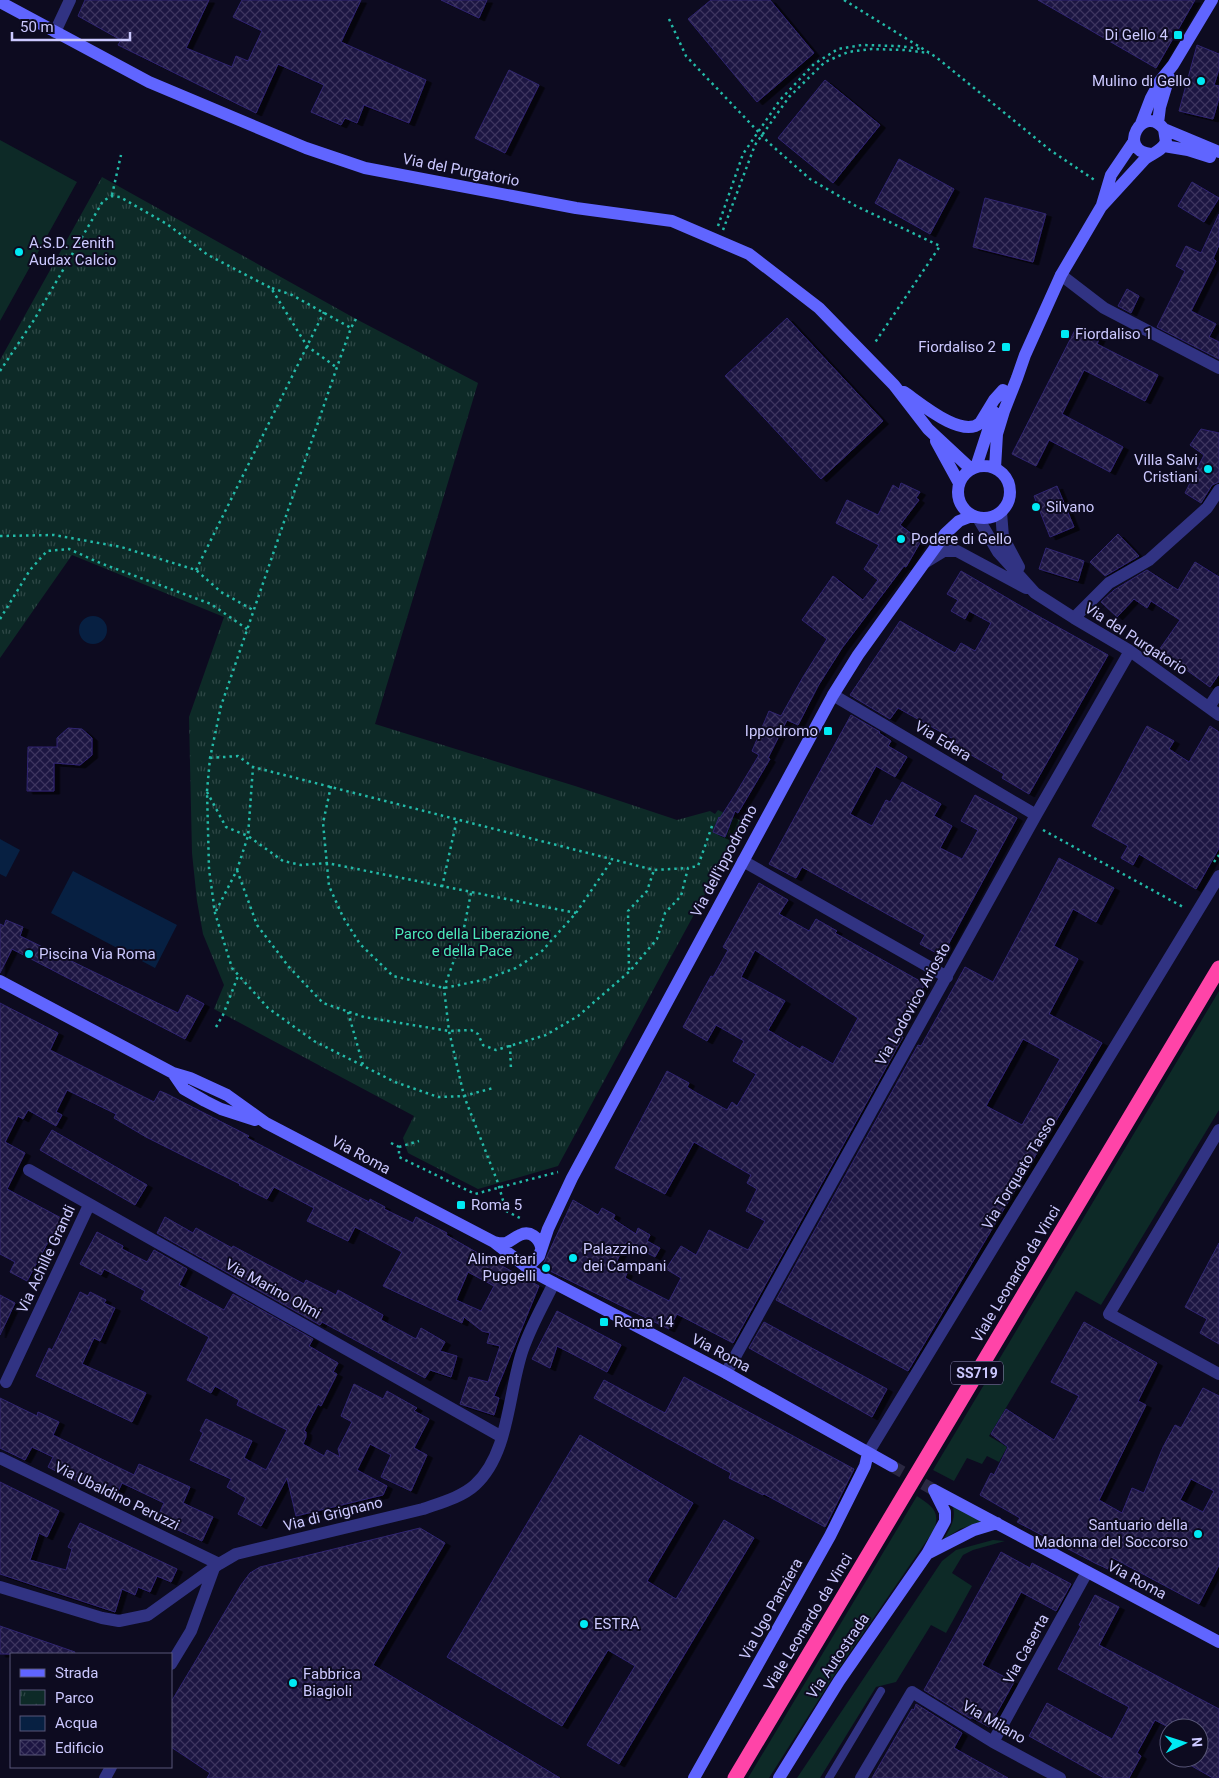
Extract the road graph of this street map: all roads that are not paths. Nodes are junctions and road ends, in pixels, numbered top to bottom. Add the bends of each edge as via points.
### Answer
1 (70, 0) edge
2 (1212, 0) edge
3 (0, 2) edge
4 (55, 32) junction
5 (1173, 65) junction
6 (1141, 124) junction
7 (1161, 126) junction
8 (1134, 141) junction
9 (1164, 146) junction
10 (1219, 152) edge
11 (1152, 154) junction
12 (1219, 161) edge
13 (1102, 207) junction
14 (1061, 275) junction
15 (1025, 355) junction
16 (1219, 368) edge
17 (894, 386) junction
18 (1003, 390) junction
19 (928, 428) junction
20 (974, 468) junction
21 (995, 468) junction
22 (959, 483) junction
23 (1219, 490) edge
24 (1001, 512) junction
25 (975, 517) junction
26 (926, 562) junction
27 (1035, 592) junction
28 (1074, 618) junction
29 (1130, 651) junction
30 (1219, 692) edge
31 (833, 694) junction
32 (1214, 711) edge
33 (1036, 815) junction
34 (743, 861) junction
35 (1219, 876) edge
36 (1219, 968) edge
37 (947, 977) junction
38 (0, 981) edge
39 (1219, 1130) edge
40 (29, 1170) dead end
41 (90, 1205) junction
42 (514, 1239) junction
43 (494, 1242) junction
44 (541, 1248) junction
45 (525, 1264) junction
46 (554, 1283) junction
47 (726, 1373) junction
48 (1219, 1374) edge
49 (6, 1382) dead end
50 (502, 1437) junction
51 (868, 1453) junction
52 (0, 1458) edge
53 (892, 1466) tunnel mouth
54 (934, 1490) joint
55 (997, 1523) junction
56 (927, 1554) junction
57 (216, 1566) junction
58 (1087, 1572) junction
59 (0, 1587) edge
60 (1218, 1639) edge
61 (172, 1662) edge
62 (881, 1691) dead end
63 (993, 1742) junction
64 (694, 1778) edge
65 (735, 1778) edge
66 (779, 1778) edge
67 (829, 1778) edge
68 (862, 1778) edge
69 (1060, 1778) edge

1 - 4 street
2 - 5 street
3 - 4 street, Via del Purgatorio
4 - 17 street, Via del Purgatorio via 149,82 306,148 365,168 576,208 672,221 749,254 819,308
5 - 6 street via 1160,81
5 - 7 street via 1160,107
6 - 7 street via 1149,121
6 - 8 street via 1135,131
7 - 9 street via 1166,138
7 - 10 street
8 - 11 street via 1142,152
8 - 13 street via 1111,175
9 - 11 street
9 - 12 street
11 - 13 street
13 - 14 street
14 - 15 street
14 - 16 street via 1104,308
15 - 18 street
15 - 21 street via 1000,424
17 - 18 street via 949,422 967,428 980,423
17 - 19 street
18 - 20 street
19 - 20 street
19 - 22 street
20 - 21 street
20 - 22 street
21 - 24 street, Via del Purgatorio via 1010,485 1010,500
22 - 25 street, Via del Purgatorio via 961,505
23 - 28 street via 1206,508 1156,554 1110,583
24 - 25 street via 986,519
24 - 27 street, Via del Purgatorio via 1005,543
25 - 26 street, Via dell'ippodromo via 959,521 949,530
25 - 27 street, Via del Purgatorio via 998,552
26 - 27 street via 944,551 957,551
26 - 31 street, Via dell'ippodromo
27 - 28 street, Via del Purgatorio
28 - 29 street, Via del Purgatorio
29 - 32 street, Via del Purgatorio
29 - 33 street, Via Lodovico Ariosto
30 - 32 street
31 - 33 street, Via Edera
31 - 34 street, Via dell'ippodromo
33 - 37 street, Via Lodovico Ariosto
34 - 37 street
34 - 44 street, Via dell'ippodromo via 572,1178
35 - 51 street, Via Torquato Tasso via 1194,906
36 - 65 highway, Viale Leonardo da Vinci / SS719
37 - 47 street, Via Lodovico Ariosto
38 - 43 street, Via Roma via 173,1073 184,1088 205,1101 266,1123
39 - 48 street via 1109,1314
40 - 41 street, Via Marino Olmi
41 - 49 street, Via Achille Grandi
41 - 50 street, Via Marino Olmi
42 - 43 street
42 - 44 street via 521,1234 530,1234 538,1239
42 - 45 street via 510,1246
43 - 45 street, Via Roma
44 - 45 street via 539,1256
45 - 46 street, Via Roma
46 - 47 street, Via Roma
46 - 50 street, Via di Grignano via 522,1351
47 - 51 street, Via Roma
50 - 57 street, Via di Grignano via 490,1467 475,1486 452,1498 423,1509 236,1554
51 - 53 street, Via Roma
51 - 64 street, Via Ugo Panziera via 866,1466 830,1536
52 - 57 street, Via Ubaldino Peruzzi
54 - 55 street, Via Roma
54 - 56 street, Via Autostrada via 945,1521
55 - 56 street, Via Autostrada via 974,1530
55 - 58 street, Via Roma
56 - 66 street, Via Autostrada via 839,1681
57 - 59 street, Via di Grignano via 148,1615 119,1621
57 - 61 street via 191,1631
58 - 60 street, Via Roma
58 - 63 street, Via Caserta
62 - 67 lane
63 - 68 street, Via Milano via 912,1692
63 - 69 street, Via Milano

